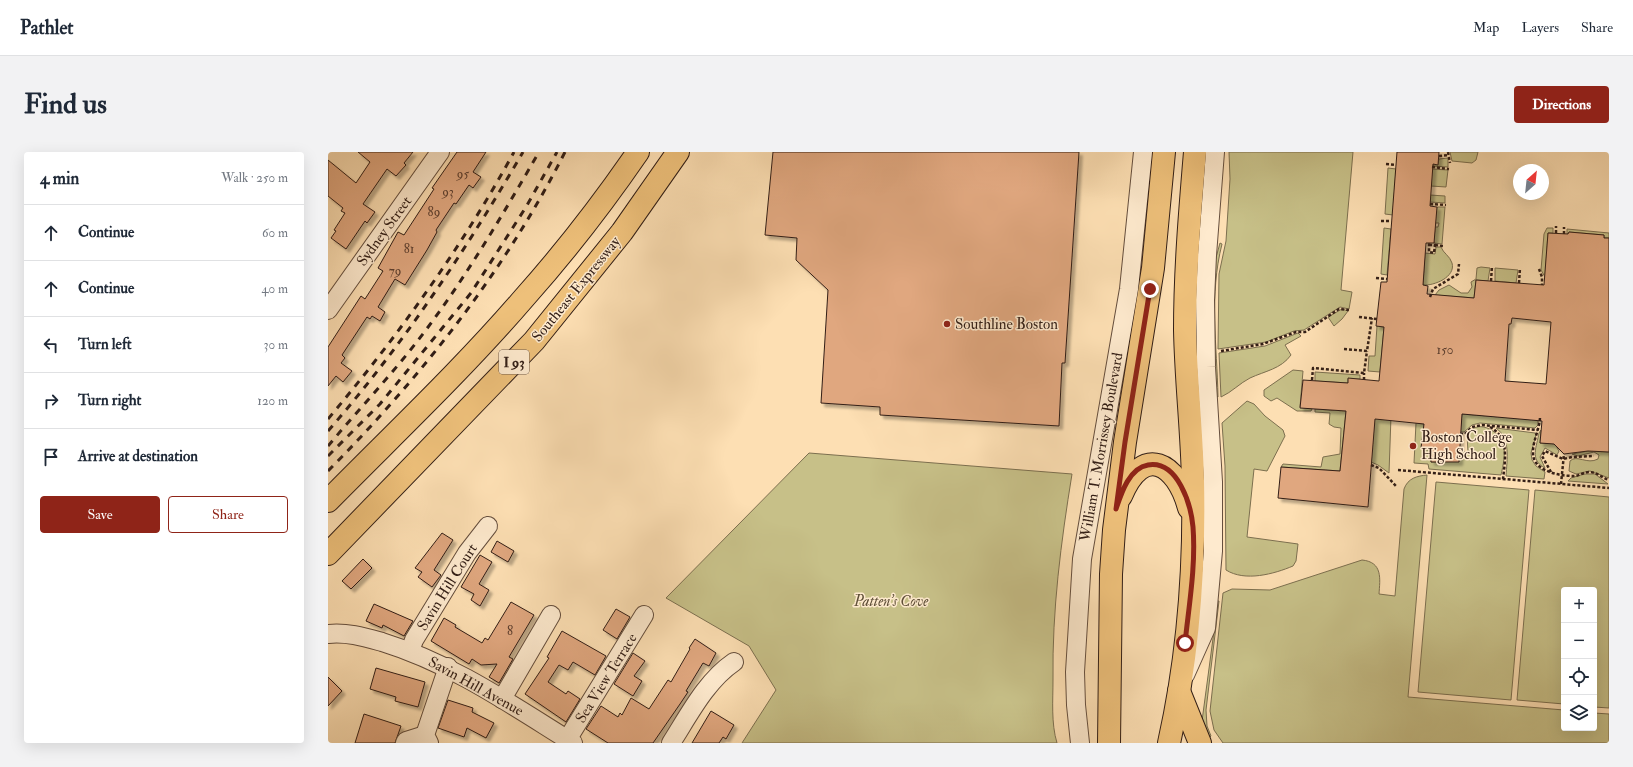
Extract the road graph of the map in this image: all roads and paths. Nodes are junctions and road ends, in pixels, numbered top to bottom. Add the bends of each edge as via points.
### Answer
1 (440, 152) edge
2 (638, 152) edge
3 (678, 152) edge
4 (1143, 152) edge
5 (1164, 152) edge
6 (1195, 152) edge
7 (1215, 152) edge
8 (1448, 154) edge
9 (1439, 156) dead end
10 (1450, 163) dead end
11 (1386, 164) dead end
12 (1396, 165) dead end
13 (1432, 167) dead end
14 (1450, 169) dead end
15 (1430, 204) dead end
16 (1446, 205) dead end
17 (1381, 221) dead end
18 (1391, 221) dead end
19 (1556, 226) dead end
20 (1564, 227) dead end
21 (1556, 233) dead end
22 (1564, 234) dead end
23 (1434, 245) junction
24 (1443, 246) dead end
25 (1459, 264) dead end
26 (1492, 266) dead end
27 (1520, 268) dead end
28 (1539, 269) dead end
29 (1376, 278) dead end
30 (1387, 279) dead end
31 (1491, 281) dead end
32 (1519, 283) dead end
33 (1542, 285) dead end
34 (1430, 298) dead end
35 (328, 310) edge
36 (1349, 310) dead end
37 (1359, 317) dead end
38 (1372, 318) junction
39 (1377, 319) dead end
40 (1344, 349) dead end
41 (1367, 351) junction
42 (1216, 352) dead end
43 (1364, 373) junction
44 (1312, 380) dead end
45 (1364, 380) dead end
46 (1540, 418) dead end
47 (1488, 426) junction
48 (1538, 430) junction
49 (1460, 434) dead end
50 (1564, 454) dead end
51 (1594, 456) dead end
52 (1563, 460) junction
53 (1371, 465) dead end
54 (1398, 470) dead end
55 (1552, 472) junction
56 (1562, 475) junction
57 (1504, 479) junction
58 (1609, 480) edge
59 (1561, 484) junction
60 (1396, 486) dead end
61 (1609, 488) edge
62 (328, 501) edge
63 (1116, 509) junction
64 (488, 526) dead end
65 (1193, 527) junction
66 (328, 554) edge
67 (551, 615) dead end
68 (644, 615) dead end
69 (328, 634) edge
70 (410, 651) junction
71 (734, 662) dead end
72 (448, 667) junction
73 (1179, 691) junction
74 (502, 699) junction
75 (427, 739) edge
76 (570, 741) edge
77 (405, 743) edge
78 (671, 743) edge
79 (1080, 743) edge
80 (1109, 743) edge
81 (1169, 743) edge
82 (1200, 743) edge

1 - 35 street, Sydney Street
2 - 62 main road, I 93 via 577,235 524,299
3 - 66 main road, Southeast Expressway / I 93 via 618,237 534,341
4 - 79 street, William T. Morrissey Boulevard via 1130,282 1082,559 1075,672
5 - 63 main road, William T. Morrissey Boulevard via 1153,268
6 - 65 main road via 1185,309
7 - 73 street via 1205,300 1213,505 1212,574 1206,628
8 - 9 path
8 - 10 path
11 - 12 path
13 - 14 path
15 - 16 path
17 - 18 path
19 - 21 path
20 - 22 path
23 - 23 path via 1434,253 1429,252 1429,244
23 - 24 path
25 - 34 path via 1458,274 1434,289
26 - 31 path
27 - 32 path
28 - 33 path
29 - 30 path
36 - 42 path via 1339,309 1305,332 1296,332 1263,344
37 - 38 path
38 - 39 path
38 - 41 path
40 - 41 path
41 - 43 path
43 - 44 path via 1313,368
43 - 45 path
46 - 48 path
47 - 48 path
47 - 49 path via 1478,425 1465,434
47 - 57 path via 1497,432 1504,443
48 - 55 path via 1533,450 1535,461 1541,468
50 - 52 path
51 - 52 path
52 - 55 path via 1545,451 1542,456
52 - 56 path
53 - 60 path via 1379,468
54 - 57 path
55 - 56 path
56 - 58 path via 1573,476 1589,472
56 - 59 path
57 - 59 path
59 - 61 path
63 - 65 main road via 1123,490 1135,472 1147,465 1157,465 1170,471 1179,482 1188,504
63 - 80 main road, William T. Morrissey Boulevard via 1111,574
64 - 70 street, Savin Hill Court via 467,553 414,640
65 - 73 main road via 1190,596
67 - 74 street
68 - 76 street, Sea View Terrace
69 - 70 street, Savin Hill Avenue via 353,635
70 - 72 street, Savin Hill Avenue
71 - 78 street via 710,684
72 - 74 street, Savin Hill Avenue
72 - 75 street
73 - 81 main road
73 - 82 main road
74 - 76 street, Savin Hill Avenue
75 - 77 street

